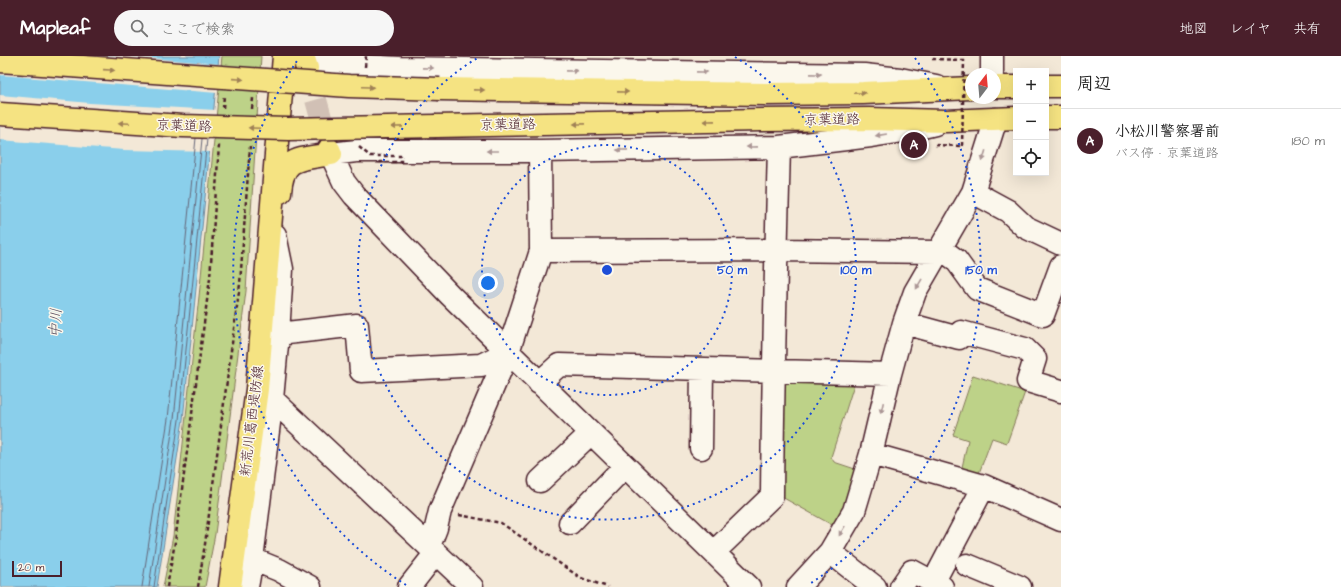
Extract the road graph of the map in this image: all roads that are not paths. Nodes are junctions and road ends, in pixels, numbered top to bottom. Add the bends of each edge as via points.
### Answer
1 (284, 56) edge
2 (992, 56) edge
3 (0, 61) edge
4 (305, 62) edge
5 (399, 62) edge
6 (542, 63) edge
7 (782, 64) edge
8 (992, 68) edge
9 (1049, 86) edge
10 (1061, 86) edge
11 (1001, 87) edge
12 (1013, 87) edge
13 (965, 88) edge
14 (949, 89) junction
15 (0, 114) edge
16 (1049, 117) edge
17 (1061, 117) edge
18 (1006, 119) edge
19 (946, 121) junction
20 (779, 146) junction
21 (330, 151) junction
22 (540, 151) junction
23 (973, 192) junction
24 (1061, 244) edge
25 (271, 245) junction
26 (777, 250) junction
27 (939, 250) junction
28 (541, 251) junction
29 (1061, 266) edge
30 (904, 322) junction
31 (278, 334) junction
32 (508, 352) junction
33 (702, 369) junction
34 (773, 370) junction
35 (890, 374) junction
36 (539, 383) junction
37 (1061, 391) edge
38 (272, 399) junction
39 (592, 433) junction
40 (701, 448) dead end
41 (871, 454) junction
42 (625, 466) junction
43 (540, 481) dead end
44 (984, 486) junction
45 (1061, 520) edge
46 (570, 523) dead end
47 (714, 552) junction
48 (830, 552) junction
49 (436, 553) junction
50 (252, 558) junction
51 (967, 565) dead end
52 (938, 585) edge
53 (230, 587) edge
54 (247, 587) edge
55 (310, 587) edge
56 (409, 587) edge
57 (424, 587) edge
58 (472, 587) edge
59 (749, 587) edge
60 (798, 587) edge
61 (876, 587) edge
62 (901, 587) edge
63 (1020, 587) edge

1 - 25 main road, 新荒川葛西堤防線 via 270,215
2 - 8 street
3 -> 14 main road, 京葉道路, bridge via 349,86 440,89 765,94
4 - 5 street
5 -> 6 street
6 -> 7 street
7 -> 14 street via 900,79
9 - 10 main road
11 - 12 main road
13 - 14 main road, 京葉道路
19 -> 15 main road, 京葉道路, bridge via 762,120 288,129 175,126
16 - 17 main road
18 - 19 main road, 京葉道路
18 -> 23 street
19 -> 20 street via 871,136
20 -> 22 street
20 - 26 street
22 -> 21 street
21 - 25 main road, 新荒川葛西堤防線 via 298,160 284,172 279,214
21 - 32 street via 344,182 354,195
22 - 28 street
23 - 24 street via 1008,211 1025,227
23 - 27 street
25 - 31 street via 282,269
25 - 53 main road, 新荒川葛西堤防線 via 257,389
26 - 27 street
26 - 28 street
26 - 34 street
27 - 29 street via 956,260 977,289 1043,315
27 -> 30 street via 915,292
28 - 32 street
30 - 35 street
30 - 37 street via 959,338 961,332 1025,349 1035,359 1028,381
31 - 32 street via 357,326 361,371 481,365
31 - 38 street
32 - 36 street
32 - 49 street via 440,511 436,528
33 - 34 street
33 - 36 street via 559,366
33 - 40 street
34 - 35 street
34 - 47 street via 772,496
35 -> 41 street
36 - 39 street
38 - 49 street
38 - 50 street
39 - 42 street
39 - 43 street
41 - 44 street
41 -> 48 street via 854,511
42 - 46 street
42 - 47 street
44 - 45 street
44 - 52 street
47 - 59 street
48 - 60 street
48 - 61 street
49 - 56 street
49 - 57 street
49 - 58 street
50 - 54 street
50 - 55 street
51 - 63 street
52 - 62 street via 912,571

